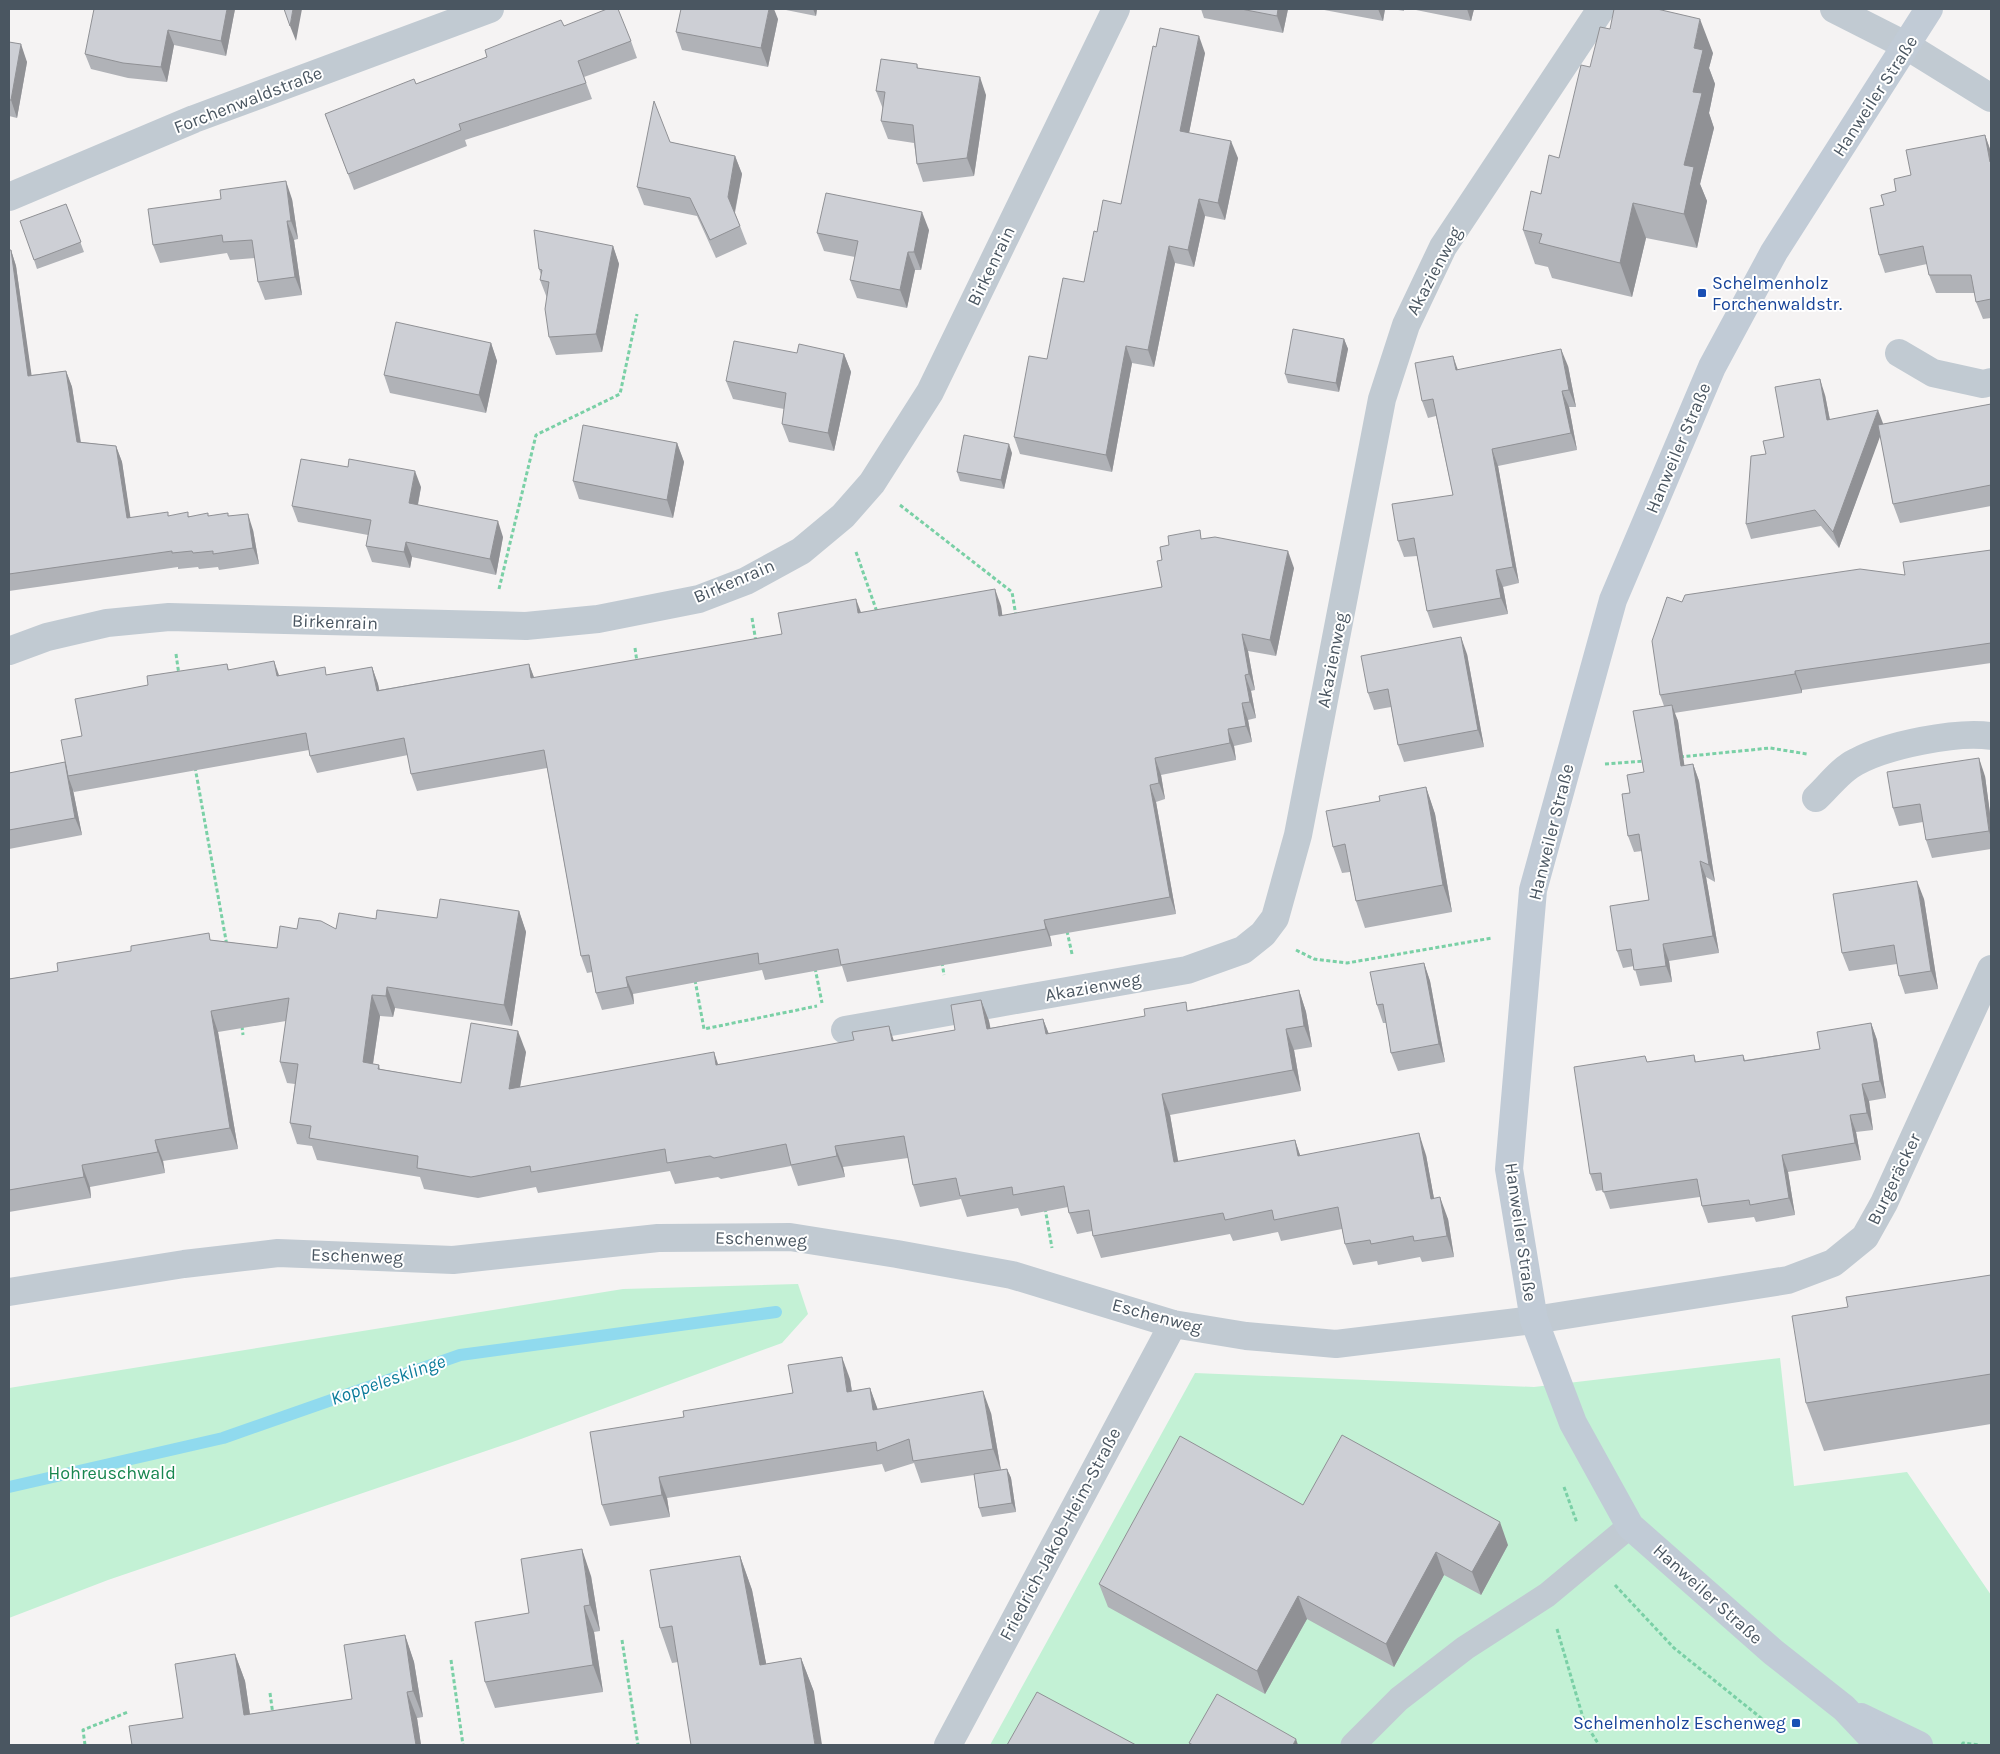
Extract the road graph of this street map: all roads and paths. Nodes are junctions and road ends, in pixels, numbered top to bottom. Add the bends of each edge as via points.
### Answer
1 (490, 9) edge
2 (1116, 9) edge
3 (1601, 9) edge
4 (1834, 9) edge
5 (1929, 9) edge
6 (1907, 46) junction
7 (1991, 98) edge
8 (9, 197) edge
9 (637, 314) dead end
10 (1900, 353) dead end
11 (1991, 382) edge
12 (872, 483) junction
13 (843, 516) junction
14 (746, 581) junction
15 (630, 614) junction
16 (169, 617) junction
17 (880, 618) edge
18 (1016, 620) edge
19 (491, 626) junction
20 (757, 644) edge
21 (9, 651) edge
22 (638, 671) edge
23 (180, 676) edge
24 (1991, 736) edge
25 (1674, 758) edge
26 (1654, 760) edge
27 (1854, 762) junction
28 (1615, 764) dead end
29 (195, 765) edge
30 (1816, 798) dead end
31 (1263, 934) junction
32 (1458, 945) dead end
33 (228, 949) edge
34 (815, 967) edge
35 (1991, 969) edge
36 (693, 970) edge
37 (831, 1003) dead end
38 (822, 1005) junction
39 (242, 1025) edge
40 (845, 1030) dead end
41 (243, 1035) dead end
42 (1044, 1203) edge
43 (1059, 1288) junction
44 (9, 1292) edge
45 (1534, 1320) junction
46 (1173, 1324) junction
47 (1561, 1478) dead end
48 (1630, 1526) junction
49 (1590, 1558) junction
50 (1547, 1595) junction
51 (622, 1640) dead end
52 (451, 1660) dead end
53 (270, 1693) dead end
54 (1844, 1708) junction
55 (128, 1712) dead end
56 (274, 1719) edge
57 (1771, 1726) dead end
58 (85, 1745) edge
59 (463, 1745) edge
60 (638, 1745) edge
61 (948, 1745) edge
62 (1353, 1745) edge
63 (1599, 1745) edge
64 (1879, 1745) edge
65 (1919, 1745) edge
66 (1962, 1745) edge
67 (1980, 1745) edge

1 - 8 street, Forchenwaldstraße via 194,119
2 - 12 street, Birkenrain via 930,392
3 - 31 street, Akazienweg via 1443,248 1406,325 1382,399 1298,835 1275,918
4 - 6 street
5 - 6 street, Hanweiler Straße
6 - 7 street
6 - 45 street, Hanweiler Straße via 1774,252 1721,351 1613,600 1533,890 1509,1169
9 - 19 path via 620,394 536,435
10 - 11 street via 1933,373 1983,384
12 - 13 street, Birkenrain
12 - 18 path via 1012,592
13 - 14 street, Birkenrain via 801,551
13 - 17 path
14 - 15 street, Birkenrain via 699,599
14 - 20 path
15 - 19 street, Birkenrain via 526,626
15 - 22 path
16 - 19 street, Birkenrain
16 - 21 street, Birkenrain via 107,623 47,637
16 - 23 path
24 - 27 street via 1979,734 1910,743
25 - 27 path via 1770,748
26 - 28 path
27 - 30 street
29 - 33 path
31 - 32 path via 1314,959 1347,963
31 - 40 street, Akazienweg via 1243,950 1187,970
34 - 38 path
35 - 45 street, Burgeräcker via 1884,1203 1865,1237 1833,1263 1788,1280
36 - 38 path via 704,1028
37 - 38 path
39 - 41 path
42 - 43 path
43 - 44 street, Eschenweg via 1002,1274 790,1237 658,1238 453,1260 278,1253 184,1264
43 - 46 street, Eschenweg
45 - 46 street, Eschenweg via 1336,1344 1246,1336
45 - 48 street, Hanweiler Straße via 1573,1423
46 - 61 street, Friedrich-Jakob-Heim-Straße
47 - 49 path
48 - 49 lane
48 - 54 street, Hanweiler Straße via 1773,1652
49 - 50 lane
49 - 57 path via 1674,1648
50 - 62 lane via 1465,1648 1406,1693
50 - 63 path via 1584,1721
51 - 60 path
52 - 59 path
53 - 56 path
54 - 64 street, Hanweiler Straße
54 - 65 street, Hanweiler Straße
55 - 58 path via 83,1730
66 - 67 path

